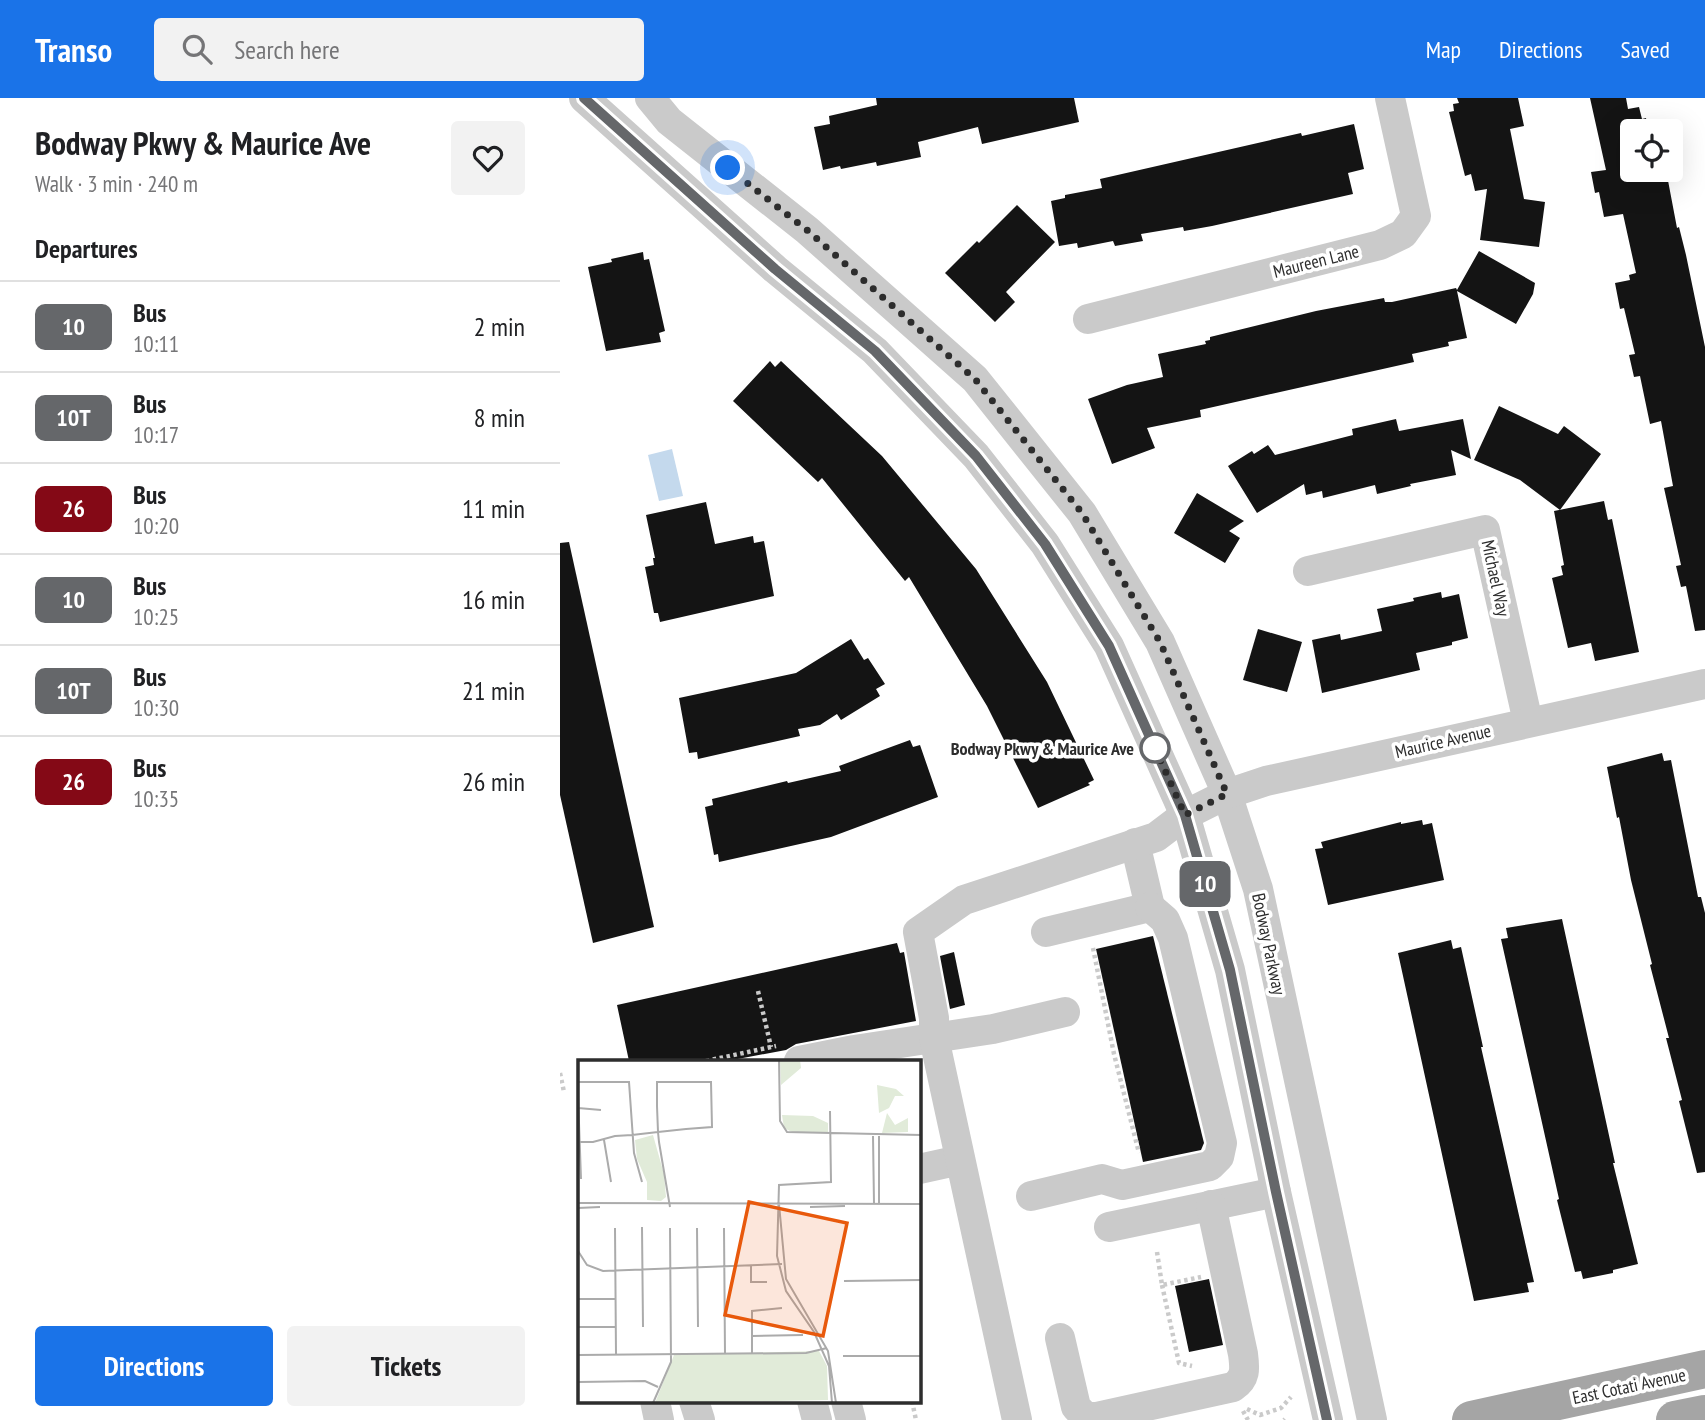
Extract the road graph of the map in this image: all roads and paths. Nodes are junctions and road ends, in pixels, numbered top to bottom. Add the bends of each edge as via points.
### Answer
1 (584, 98) edge
2 (650, 98) edge
3 (1390, 98) edge
4 (1088, 319) dead end
5 (1308, 571) dead end
6 (1705, 684) edge
7 (1528, 722) junction
8 (1227, 794) junction
9 (1185, 815) junction
10 (1135, 844) junction
11 (1150, 907) junction
12 (1046, 932) dead end
13 (1099, 946) dead end
14 (758, 991) dead end
15 (1065, 1012) dead end
16 (934, 1038) junction
17 (771, 1047) dead end
18 (804, 1060) edge
19 (560, 1073) edge
20 (564, 1092) dead end
21 (1140, 1159) dead end
22 (960, 1160) junction
23 (920, 1169) edge
24 (1276, 1192) junction
25 (1031, 1196) dead end
26 (1212, 1205) junction
27 (1109, 1227) dead end
28 (1157, 1252) dead end
29 (1214, 1274) dead end
30 (1162, 1285) junction
31 (1060, 1338) dead end
32 (1199, 1364) dead end
33 (1705, 1369) edge
34 (1291, 1398) dead end
35 (655, 1402) edge
36 (812, 1402) edge
37 (846, 1402) edge
38 (912, 1402) edge
39 (1243, 1410) dead end
40 (1705, 1414) edge
41 (659, 1420) edge
42 (817, 1420) edge
43 (851, 1420) edge
44 (916, 1420) edge
45 (1017, 1420) edge
46 (1328, 1420) edge
47 (1372, 1420) edge
48 (1471, 1420) edge
49 (1675, 1420) edge

1 - 9 street via 775,269 875,351 976,456 1045,544 1109,646
2 - 8 street, Bodway Parkway via 669,121 807,230 975,379 1082,513 1160,642
3 - 4 street, Maureen Lane via 1416,216 1403,234 1380,245
5 - 7 street, Michael Way via 1485,530
6 - 7 street, Maurice Avenue
7 - 8 street, Maurice Avenue via 1266,781
8 - 9 street, Maurice Avenue
8 - 47 street, Bodway Parkway via 1258,889
9 - 10 street, Maurice Avenue via 1156,837
9 - 24 street via 1230,970
10 - 11 street
10 - 16 street, Maurice Avenue via 964,900 918,932
11 - 12 street
11 - 25 street via 1166,920 1172,938 1223,1143 1219,1157 1210,1166 1122,1185 1102,1179
13 - 21 path via 1092,948
14 - 17 path
15 - 16 street
16 - 18 street
16 - 22 street
19 - 20 path
22 - 23 street
22 - 45 street
24 - 26 street
24 - 46 street
26 - 27 street
26 - 31 street via 1243,1354 1242,1381 1233,1387 1086,1417 1076,1407
28 - 30 path
29 - 30 path
30 - 32 path via 1179,1363
33 - 48 main road, East Cotati Avenue
34 - 39 path via 1281,1408 1260,1415
35 - 41 street
36 - 42 street
37 - 43 street
38 - 44 path
40 - 49 main road

